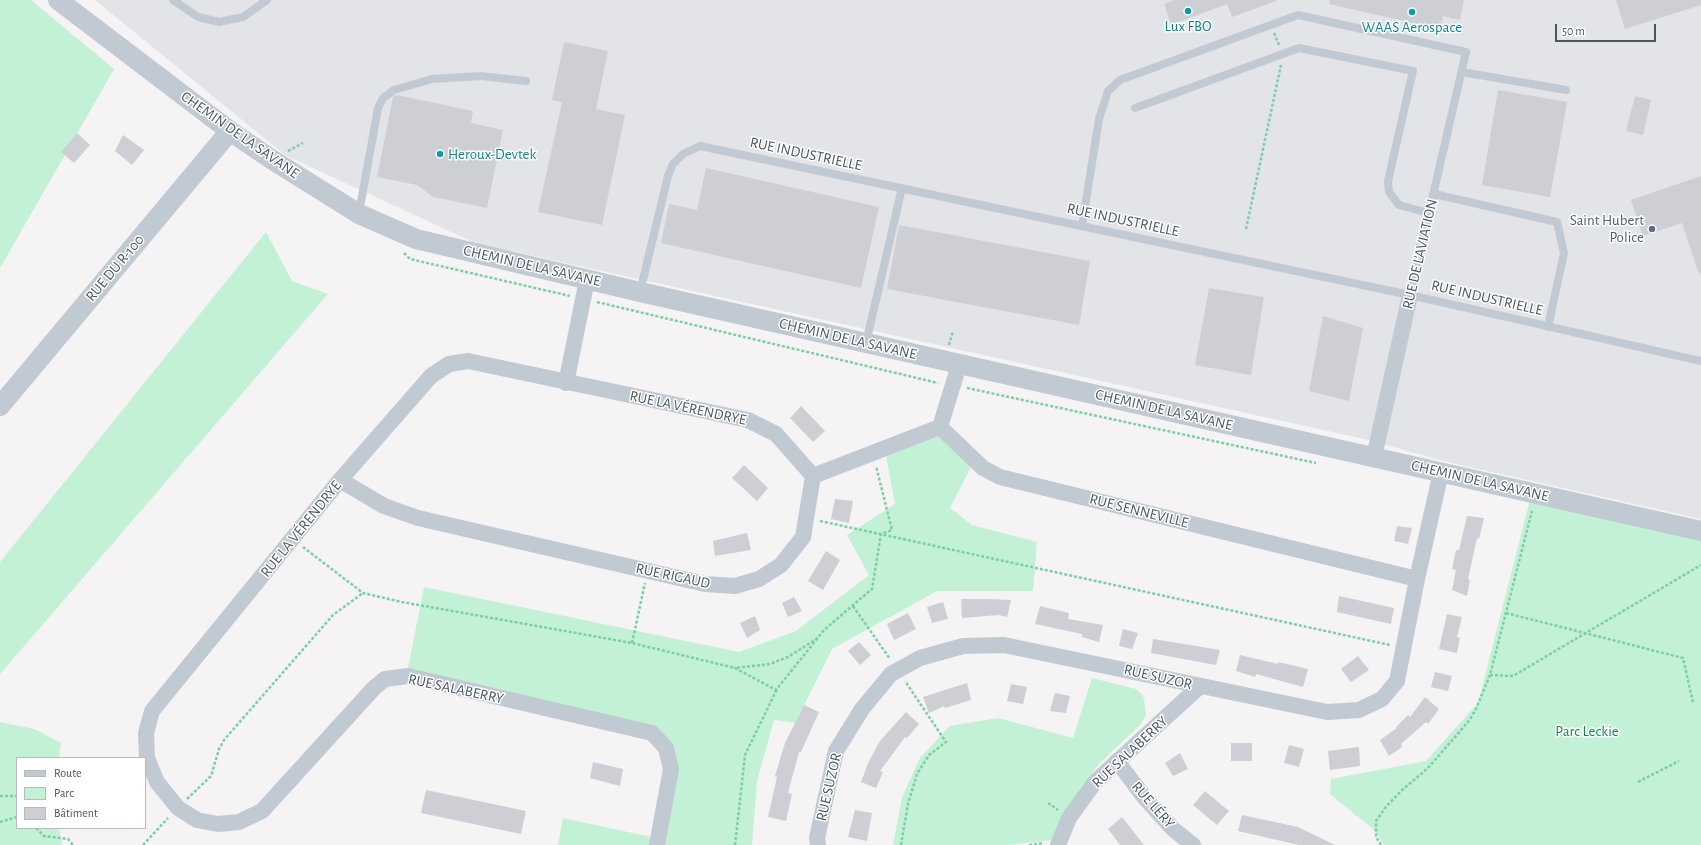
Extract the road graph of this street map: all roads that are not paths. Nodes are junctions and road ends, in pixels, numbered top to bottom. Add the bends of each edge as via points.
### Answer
1 (58, 0) edge
2 (173, 0) edge
3 (267, 0) edge
4 (1462, 72) junction
5 (526, 81) dead end
6 (1566, 90) dead end
7 (1135, 108) dead end
8 (230, 131) junction
9 (902, 188) junction
10 (1434, 194) junction
11 (1429, 213) junction
12 (359, 214) junction
13 (1082, 226) junction
14 (587, 280) junction
15 (640, 292) junction
16 (1410, 295) junction
17 (1548, 327) junction
18 (866, 343) junction
19 (953, 358) junction
20 (1701, 361) edge
21 (566, 383) junction
22 (0, 406) edge
23 (940, 427) junction
24 (1374, 456) junction
25 (1441, 472) junction
26 (813, 476) junction
27 (340, 480) junction
28 (1701, 531) edge
29 (1417, 579) junction
30 (1200, 687) junction
31 (1117, 761) junction
32 (178, 808) joint
33 (657, 845) edge
34 (818, 845) edge
35 (1058, 845) edge
36 (1193, 845) edge

1 - 8 street, CHEMIN DE LA SAVANE
2 - 3 lane via 198,17 219,22 243,17
4 - 6 lane
4 - 10 lane, RUE DE L'AVIATION
4 - 13 lane, RUE DE L'AVIATION via 1466,52 1298,15 1120,80 1108,91 1099,119
5 - 12 lane via 481,76 432,79 394,90 383,98 378,108
7 - 11 lane via 1299,48 1413,71 1388,181 1389,192 1399,206
8 - 12 street, CHEMIN DE LA SAVANE
8 - 22 street, RUE DU R-100
9 - 13 lane, RUE INDUSTRIELLE
9 - 15 lane, RUE INDUSTRIELLE via 700,146 683,154 673,164 668,176
9 - 18 lane
10 - 11 lane, RUE DE L'AVIATION
10 - 17 lane via 1557,222 1564,253
11 - 16 lane, RUE DE L'AVIATION
12 - 14 street, CHEMIN DE LA SAVANE via 416,239
13 - 16 lane, RUE INDUSTRIELLE
14 - 15 street, CHEMIN DE LA SAVANE
14 - 21 street
15 - 18 street, CHEMIN DE LA SAVANE
16 - 17 lane, RUE INDUSTRIELLE
16 - 24 street, RUE DE L'AVIATION
17 - 20 lane, RUE INDUSTRIELLE
18 - 19 street, CHEMIN DE LA SAVANE
19 - 23 street
19 - 24 street, CHEMIN DE LA SAVANE
21 - 26 street, RUE LA VÉRENDRYE via 748,420 776,434
21 - 27 street, RUE LA VÉRENDRYE via 468,361 449,364 431,376
23 - 26 street
23 - 29 street, RUE SENNEVILLE via 983,468 1000,477
24 - 25 street, CHEMIN DE LA SAVANE
25 - 28 street, CHEMIN DE LA SAVANE
25 - 29 street, RUE SUZOR
26 - 27 street, RUE RIGAUD via 803,537 781,565 759,579 735,586 705,584 418,518 384,506
27 - 32 street, RUE LA VÉRENDRYE via 152,711 146,734 146,758 157,782
29 - 30 street, RUE SUZOR via 1397,681 1382,699 1359,710 1327,712
30 - 31 street, RUE SALABERRY
30 - 34 street, RUE SUZOR via 1004,645 963,646 920,658 891,674 862,709 836,751 817,838
31 - 35 street, RUE SALABERRY via 1095,782 1069,818
31 - 36 street, RUE LÉRY via 1173,830
32 - 33 street, RUE SALABERRY via 197,820 218,824 239,822 262,811 374,688 385,679 408,676 652,733 666,748 671,769

